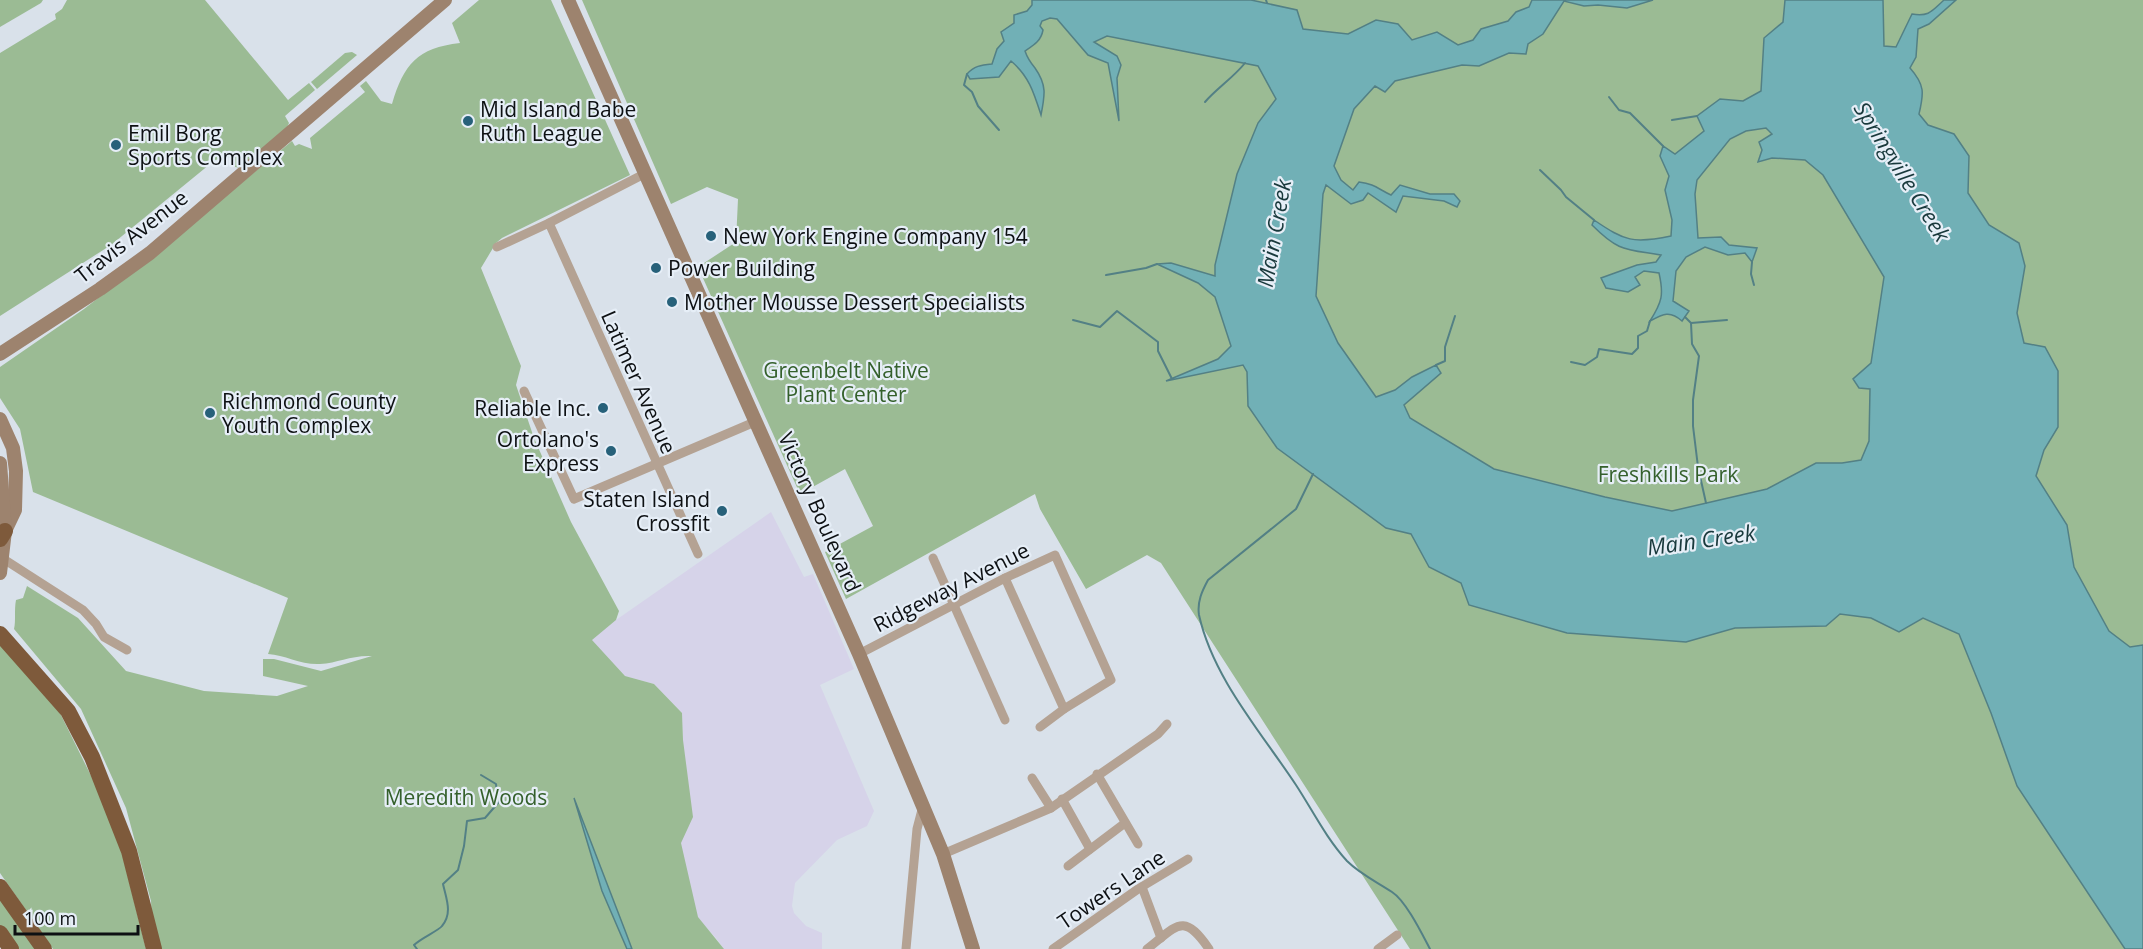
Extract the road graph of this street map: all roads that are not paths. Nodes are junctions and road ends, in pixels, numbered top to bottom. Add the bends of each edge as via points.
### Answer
1 (445, 0) edge
2 (568, 0) edge
3 (646, 173) junction
4 (549, 223) junction
5 (497, 247) dead end
6 (0, 354) edge
7 (524, 391) dead end
8 (0, 419) edge
9 (757, 421) junction
10 (0, 463) edge
11 (656, 463) junction
12 (2, 535) edge
13 (698, 555) dead end
14 (2, 558) junction
15 (933, 558) dead end
16 (0, 573) edge
17 (1005, 578) junction
18 (952, 605) junction
19 (0, 634) edge
20 (127, 650) dead end
21 (859, 654) junction
22 (1064, 709) junction
23 (1005, 720) dead end
24 (1167, 724) dead end
25 (1040, 727) dead end
26 (1097, 774) junction
27 (1032, 778) dead end
28 (1062, 799) junction
29 (923, 804) junction
30 (1051, 808) junction
31 (1125, 823) junction
32 (1138, 844) dead end
33 (1090, 849) junction
34 (942, 854) junction
35 (1188, 859) dead end
36 (1068, 866) dead end
37 (0, 887) edge
38 (1142, 887) junction
39 (0, 933) edge
40 (1397, 935) dead end
41 (1161, 938) junction
42 (11, 949) edge
43 (44, 949) edge
44 (154, 949) edge
45 (906, 949) edge
46 (973, 949) edge
47 (1053, 949) edge
48 (1147, 949) edge
49 (1209, 949) edge
50 (1378, 949) edge

1 - 6 main road, Travis Avenue via 150,253
2 - 3 main road, Victory Boulevard
3 - 4 street
3 - 9 main road, Victory Boulevard
4 - 5 street
4 - 11 street, Latimer Avenue
7 - 11 street via 574,499
8 - 12 main road via 13,448 16,471 15,510
9 - 11 street
9 - 21 main road, Victory Boulevard
10 - 12 main road
11 - 13 street, Latimer Avenue
12 - 14 main road
14 - 16 main road
14 - 20 street via 83,610 104,637
15 - 18 street
17 - 18 street, Ridgeway Avenue
17 - 22 street
17 - 22 street, Ridgeway Avenue via 1055,555 1111,680
18 - 21 street, Ridgeway Avenue
18 - 23 street
19 - 44 highway via 68,711 92,757 129,850
21 - 29 main road, Victory Boulevard
22 - 25 street, Ridgeway Avenue
24 - 26 street
26 - 28 street
26 - 31 street
27 - 30 street
28 - 30 street
28 - 33 street
29 - 34 main road, Victory Boulevard
29 - 45 street via 916,830
30 - 34 street
31 - 32 street
31 - 33 street
33 - 36 street
34 - 46 main road, Victory Boulevard
35 - 38 street, Towers Lane
37 - 43 highway
38 - 41 street
38 - 47 street, Towers Lane
39 - 42 highway
40 - 50 street
41 - 48 street
41 - 49 street via 1175,927 1186,926 1196,931

